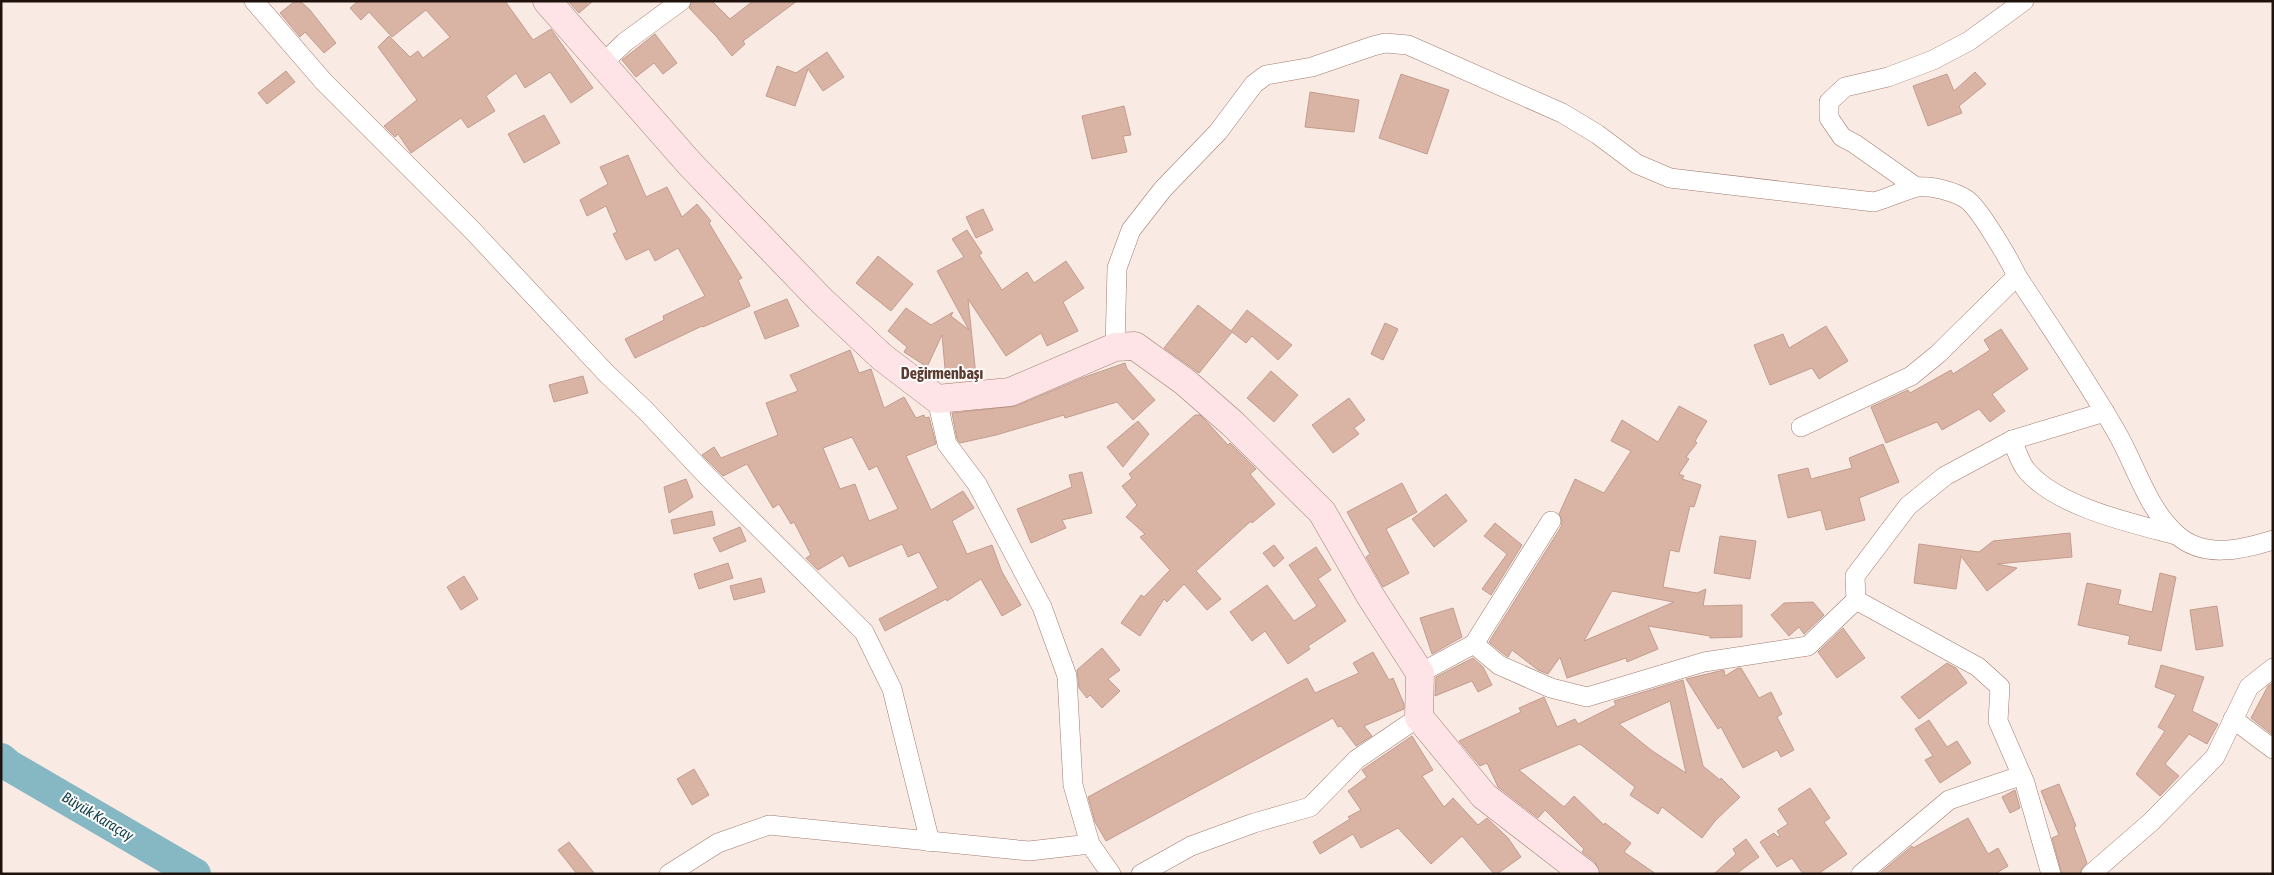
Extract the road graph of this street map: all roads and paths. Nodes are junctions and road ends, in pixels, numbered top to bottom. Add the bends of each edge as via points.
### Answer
1 (254, 1) edge
2 (547, 1) edge
3 (681, 1) edge
4 (2024, 1) edge
5 (602, 64) junction
6 (1916, 187) junction
7 (2017, 276) junction
8 (1115, 347) junction
9 (937, 399) junction
10 (2105, 412) junction
11 (1801, 426) dead end
12 (2012, 440) junction
13 (1551, 521) dead end
14 (2176, 535) junction
15 (2273, 540) edge
16 (1856, 600) junction
17 (1474, 644) junction
18 (2273, 668) edge
19 (1420, 673) junction
20 (1419, 717) junction
21 (2233, 719) junction
22 (2273, 749) edge
23 (2020, 776) junction
24 (930, 842) junction
25 (1090, 844) junction
26 (669, 874) edge
27 (1111, 874) edge
28 (1141, 874) edge
29 (1585, 874) edge
30 (1861, 874) edge
31 (2051, 874) edge
32 (2091, 874) edge

1 - 24 street via 324,82 473,231 704,473 864,632 892,689
2 - 5 street
3 - 5 street via 625,42
4 - 6 street via 1969,41 1933,60 1888,77 1846,87 1829,102 1829,118 1842,137
5 - 9 street via 690,164 820,299 882,357
6 - 7 street via 1945,190 1968,200 2007,255
6 - 8 street via 1874,202 1670,178 1637,164 1562,113 1408,45 1384,43 1312,67 1266,75 1254,84 1218,132 1163,189 1131,230 1117,268
7 - 10 street
7 - 11 street via 1938,354 1911,376
8 - 9 street via 1010,392
8 - 19 street via 1135,346 1185,382 1233,424 1322,512
9 - 25 street via 947,444 977,484 1004,532 1042,607 1067,676 1074,785
10 - 12 street
10 - 14 street via 2158,512
12 - 14 street via 2026,470 2050,490 2123,521
12 - 16 street via 1945,476 1908,506 1855,576
13 - 17 street
14 - 15 street via 2194,545 2216,551 2242,549
16 - 17 street via 1808,646 1704,662 1587,697 1550,688 1499,664
16 - 23 street via 1978,667 2000,687 1998,721
17 - 19 street
18 - 21 street via 2248,687
19 - 20 street
20 - 28 street via 1357,759 1310,808 1254,823 1191,846
20 - 29 street via 1484,796
21 - 22 street
21 - 32 street via 2215,757 2151,822
23 - 30 street via 1949,800
23 - 31 street via 2025,783
24 - 25 street via 1029,851
24 - 26 street via 769,825 718,843
25 - 27 street

